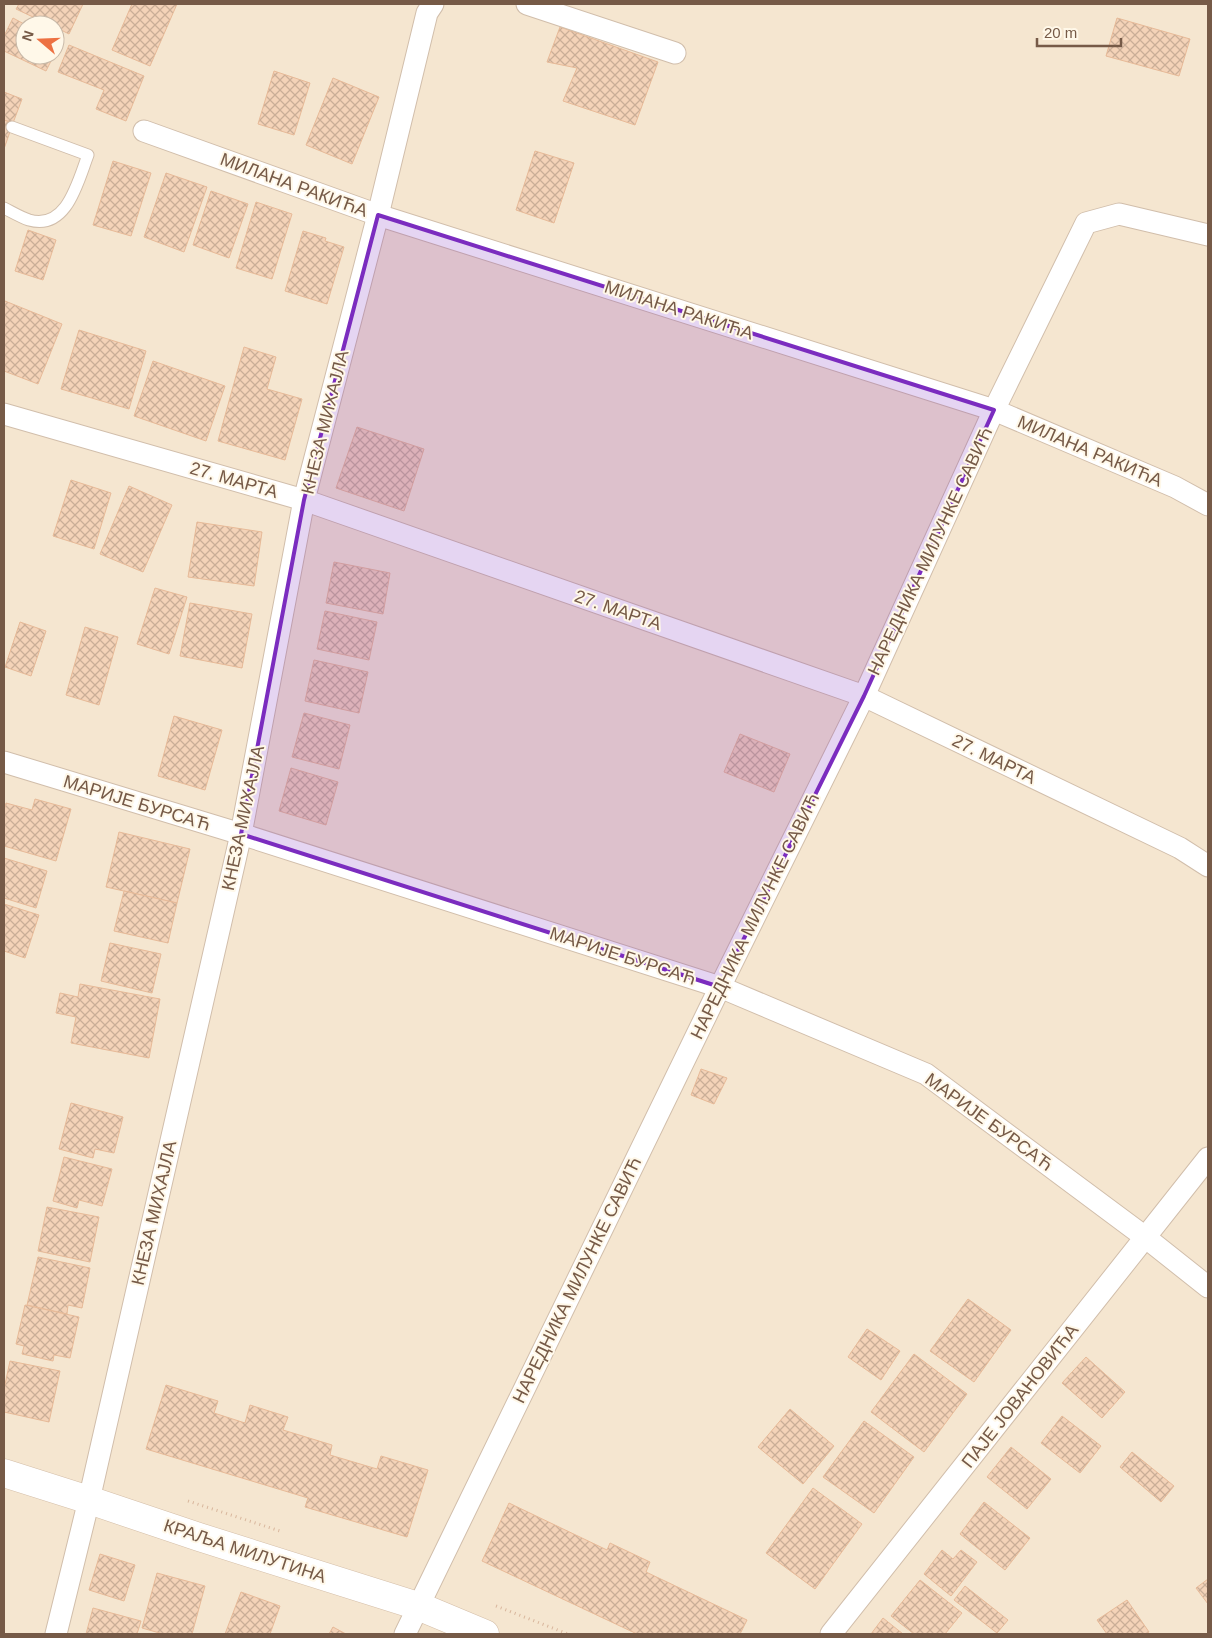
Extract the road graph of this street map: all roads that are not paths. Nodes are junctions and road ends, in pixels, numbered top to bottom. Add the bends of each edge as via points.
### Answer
1 (433, 4) edge
2 (527, 4) edge
3 (675, 53) dead end
4 (12, 127) dead end
5 (144, 131) dead end
6 (4, 208) edge
7 (378, 215) junction
8 (1208, 236) edge
9 (994, 410) junction
10 (4, 414) edge
11 (304, 500) junction
12 (1208, 505) edge
13 (864, 696) junction
14 (4, 762) edge
15 (241, 834) junction
16 (1208, 866) edge
17 (720, 986) junction
18 (1208, 1158) edge
19 (1145, 1237) junction
20 (1208, 1286) edge
21 (4, 1473) edge
22 (89, 1500) junction
23 (418, 1606) junction
24 (56, 1634) edge
25 (405, 1634) edge
26 (485, 1634) edge
27 (832, 1634) edge

1 - 7 street, КНЕЗА МИХАЈЛА via 427,13
2 - 3 street
4 - 6 lane via 88,155 71,199 60,214 39,221 28,220
5 - 7 street, МИЛАНА РАКИЋА
7 - 9 street, МИЛАНА РАКИЋА
7 - 11 street, КНЕЗА МИХАЈЛА
8 - 9 street, НАРЕДНИКА МИЛУНКЕ САВИЋ via 1119,214 1086,223
9 - 12 street, МИЛАНА РАКИЋА via 1175,487
9 - 13 street, НАРЕДНИКА МИЛУНКЕ САВИЋ
10 - 11 street, 27. МАРТА
11 - 13 street, 27. МАРТА
11 - 15 street, КНЕЗА МИХАЈЛА
13 - 16 street, 27. МАРТА via 1180,848
13 - 17 street, НАРЕДНИКА МИЛУНКЕ САВИЋ
14 - 15 street, МАРИЈЕ БУРСАЋ
15 - 17 street, МАРИЈЕ БУРСАЋ
15 - 22 street, КНЕЗА МИХАЈЛА
17 - 19 street, МАРИЈЕ БУРСАЋ via 926,1074
17 - 23 street, НАРЕДНИКА МИЛУНКЕ САВИЋ
18 - 19 street, ПАЈЕ ЈОВАНОВИЋА
19 - 20 street, МАРИЈЕ БУРСАЋ
19 - 27 street, ПАЈЕ ЈОВАНОВИЋА
21 - 22 street, КРАЉА МИЛУТИНА
22 - 23 street, КРАЉА МИЛУТИНА
22 - 24 street, КНЕЗА МИХАЈЛА
23 - 25 street, НАРЕДНИКА МИЛУНКЕ САВИЋ
23 - 26 street, КРАЉА МИЛУТИНА

